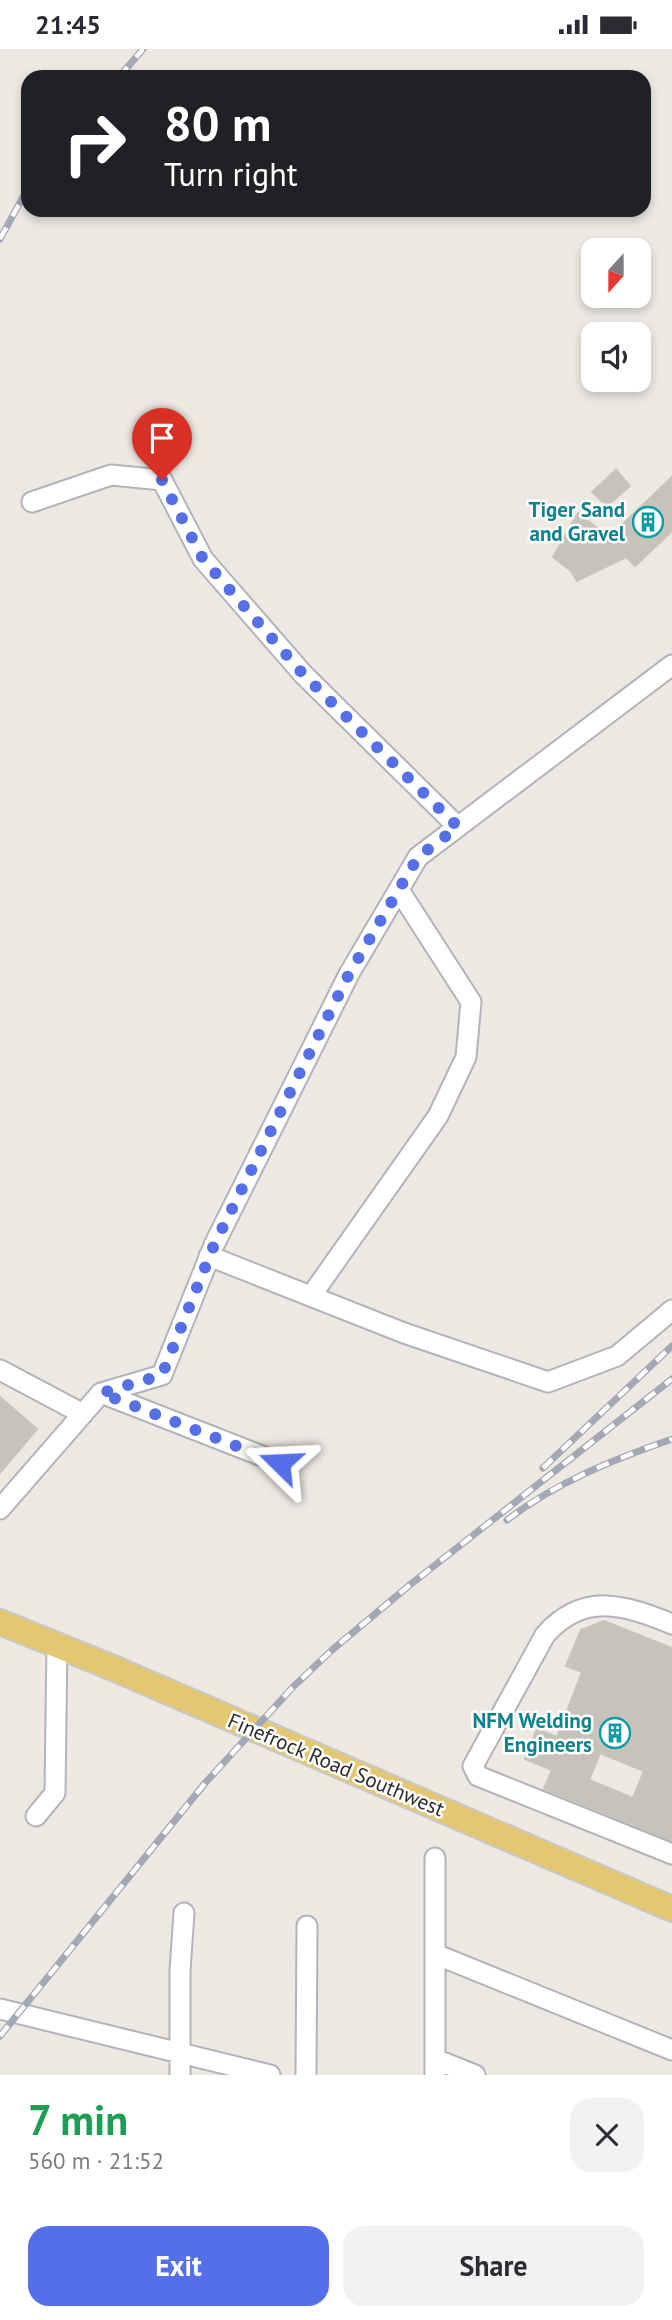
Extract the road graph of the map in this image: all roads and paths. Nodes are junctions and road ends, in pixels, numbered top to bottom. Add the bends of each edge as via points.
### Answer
1 (32, 502) dead end
2 (672, 665) edge
3 (458, 827) junction
4 (399, 890) junction
5 (209, 1256) junction
6 (311, 1296) junction
7 (672, 1310) edge
8 (0, 1370) edge
9 (101, 1393) junction
10 (83, 1414) junction
11 (280, 1463) dead end
12 (0, 1509) edge
13 (0, 1622) edge
14 (672, 1624) edge
15 (57, 1645) junction
16 (36, 1816) dead end
17 (672, 1854) edge
18 (435, 1858) dead end
19 (672, 1909) edge
20 (184, 1913) dead end
21 (307, 1926) dead end
22 (435, 1954) junction
23 (0, 2009) edge
24 (672, 2050) edge
25 (180, 2053) junction
26 (435, 2067) edge
27 (180, 2075) edge
28 (270, 2075) edge
29 (306, 2075) edge
30 (475, 2075) edge

1 - 3 street via 111,475 162,480 203,559 303,674
2 - 3 street
3 - 4 street via 418,857
4 - 5 street via 349,974
4 - 6 street via 471,1002 466,1057 438,1115
5 - 6 street
5 - 9 street via 162,1375
6 - 7 street via 548,1382 617,1356
8 - 10 street
9 - 10 street
9 - 11 street
10 - 12 street
13 - 15 main road, Finefrock Road Southwest
14 - 17 street via 632,1608 601,1605 557,1621 473,1766 474,1772 509,1790
15 - 16 street via 55,1793
15 - 19 main road, Finefrock Road Southwest
18 - 22 street
20 - 25 street
21 - 29 street
22 - 24 street
22 - 26 street
23 - 25 street
25 - 27 street
25 - 28 street
26 - 30 street

